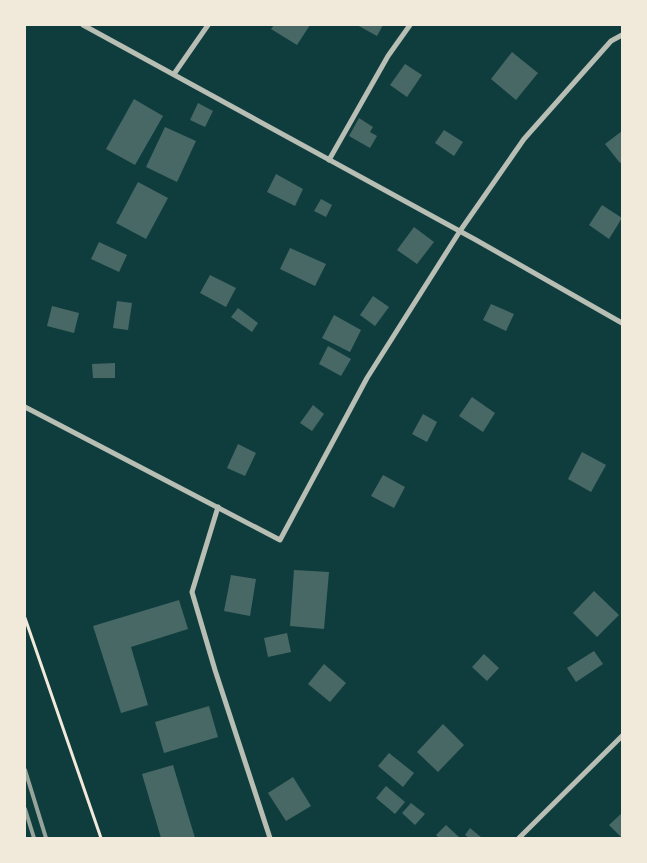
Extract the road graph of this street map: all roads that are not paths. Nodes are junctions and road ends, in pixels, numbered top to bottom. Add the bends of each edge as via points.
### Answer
1 (83, 25) edge
2 (208, 25) edge
3 (410, 25) edge
4 (622, 35) edge
5 (174, 74) junction
6 (329, 160) junction
7 (460, 231) junction
8 (622, 323) edge
9 (25, 406) edge
10 (218, 507) junction
11 (622, 736) edge
12 (270, 838) edge
13 (519, 838) edge

1 - 5 street
2 - 5 street
3 - 6 street via 388,56
4 - 7 street via 611,41 524,139
5 - 6 street
6 - 7 street
7 - 8 street
7 - 10 street via 367,378 280,540
9 - 10 street
10 - 12 street via 192,592
11 - 13 street

